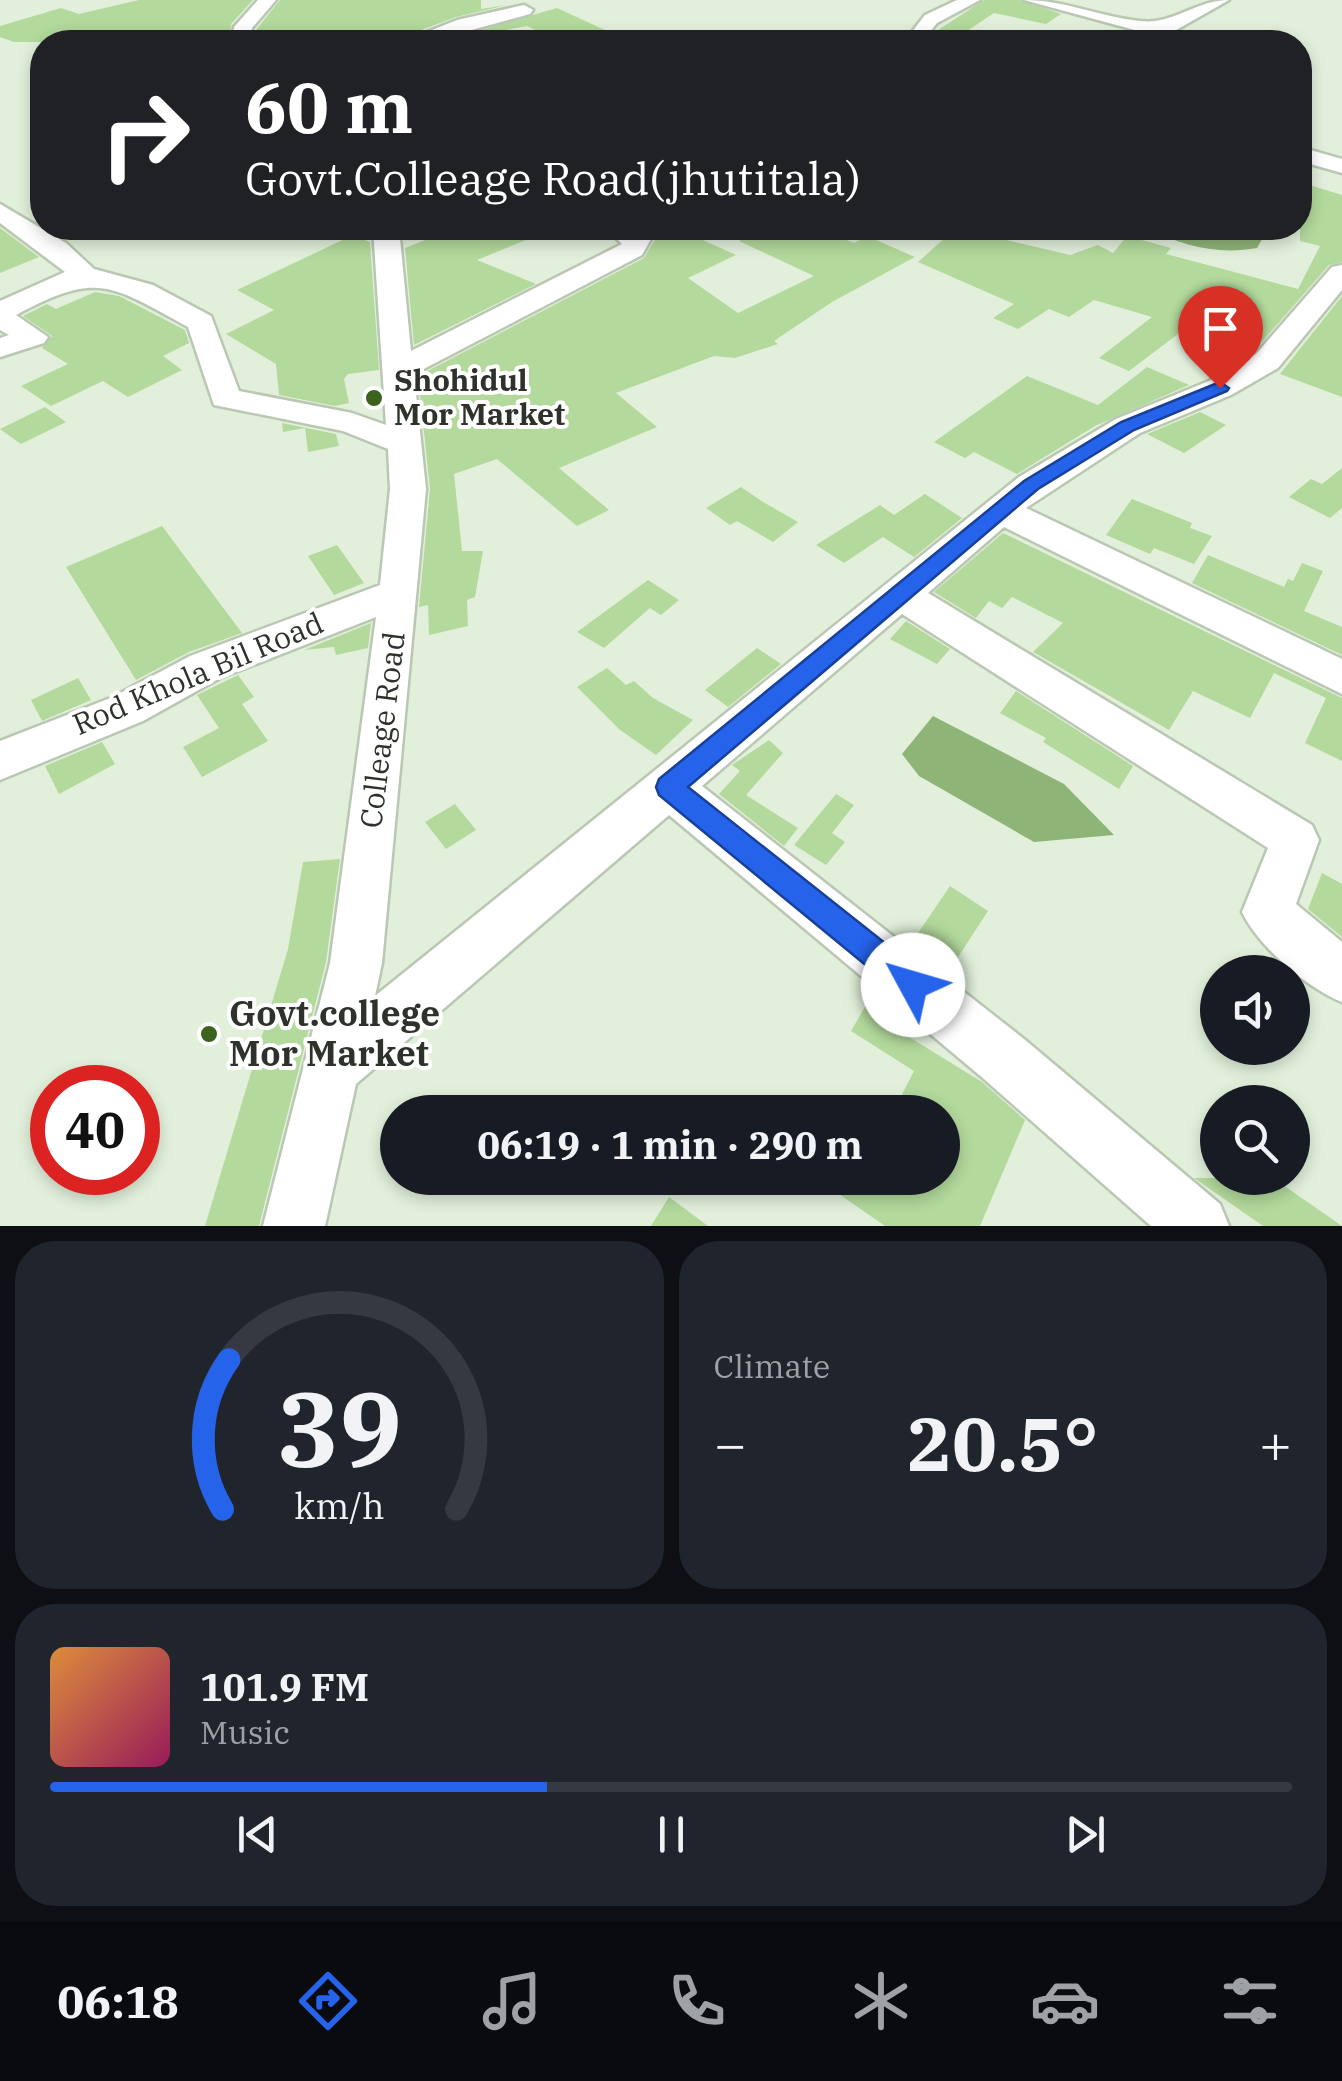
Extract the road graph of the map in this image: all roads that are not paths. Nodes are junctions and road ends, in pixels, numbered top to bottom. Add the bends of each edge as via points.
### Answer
1 (266, 0) edge
2 (971, 0) edge
3 (1033, 0) edge
4 (1220, 0) edge
5 (524, 10) dead end
6 (1167, 27) junction
7 (243, 30) edge
8 (446, 30) edge
9 (923, 30) edge
10 (1162, 30) edge
11 (1312, 157) edge
12 (1342, 166) edge
13 (0, 212) edge
14 (30, 231) edge
15 (44, 240) edge
16 (387, 240) edge
17 (638, 240) edge
18 (1342, 273) edge
19 (84, 275) junction
20 (0, 315) edge
21 (0, 348) edge
22 (399, 369) junction
23 (402, 442) junction
24 (1000, 510) junction
25 (398, 593) junction
26 (900, 594) junction
27 (1342, 678) edge
28 (0, 761) edge
29 (669, 787) junction
30 (1342, 976) edge
31 (335, 1065) junction
32 (294, 1226) edge
33 (1198, 1226) edge

1 - 7 street
2 - 9 street via 931,19
3 - 6 street via 1139,27
4 - 6 street
5 - 8 street
6 - 10 street
11 - 12 street
13 - 14 street
15 - 19 street
16 - 22 street, Colleage Road
17 - 22 street via 633,249
18 - 24 street via 1267,361 1128,426
19 - 20 street
19 - 23 street via 143,290 201,322 224,398 352,423
20 - 21 street via 33,338
22 - 23 street, Colleage Road
23 - 25 street, Colleage Road via 408,489
24 - 26 street
24 - 27 street
25 - 28 street, Rod Khola Bil Road via 205,667 128,708
25 - 31 street, Colleage Road via 356,963
26 - 29 street
26 - 30 street via 1295,840 1268,912
29 - 31 street
29 - 33 street
31 - 32 street, Colleage Road

